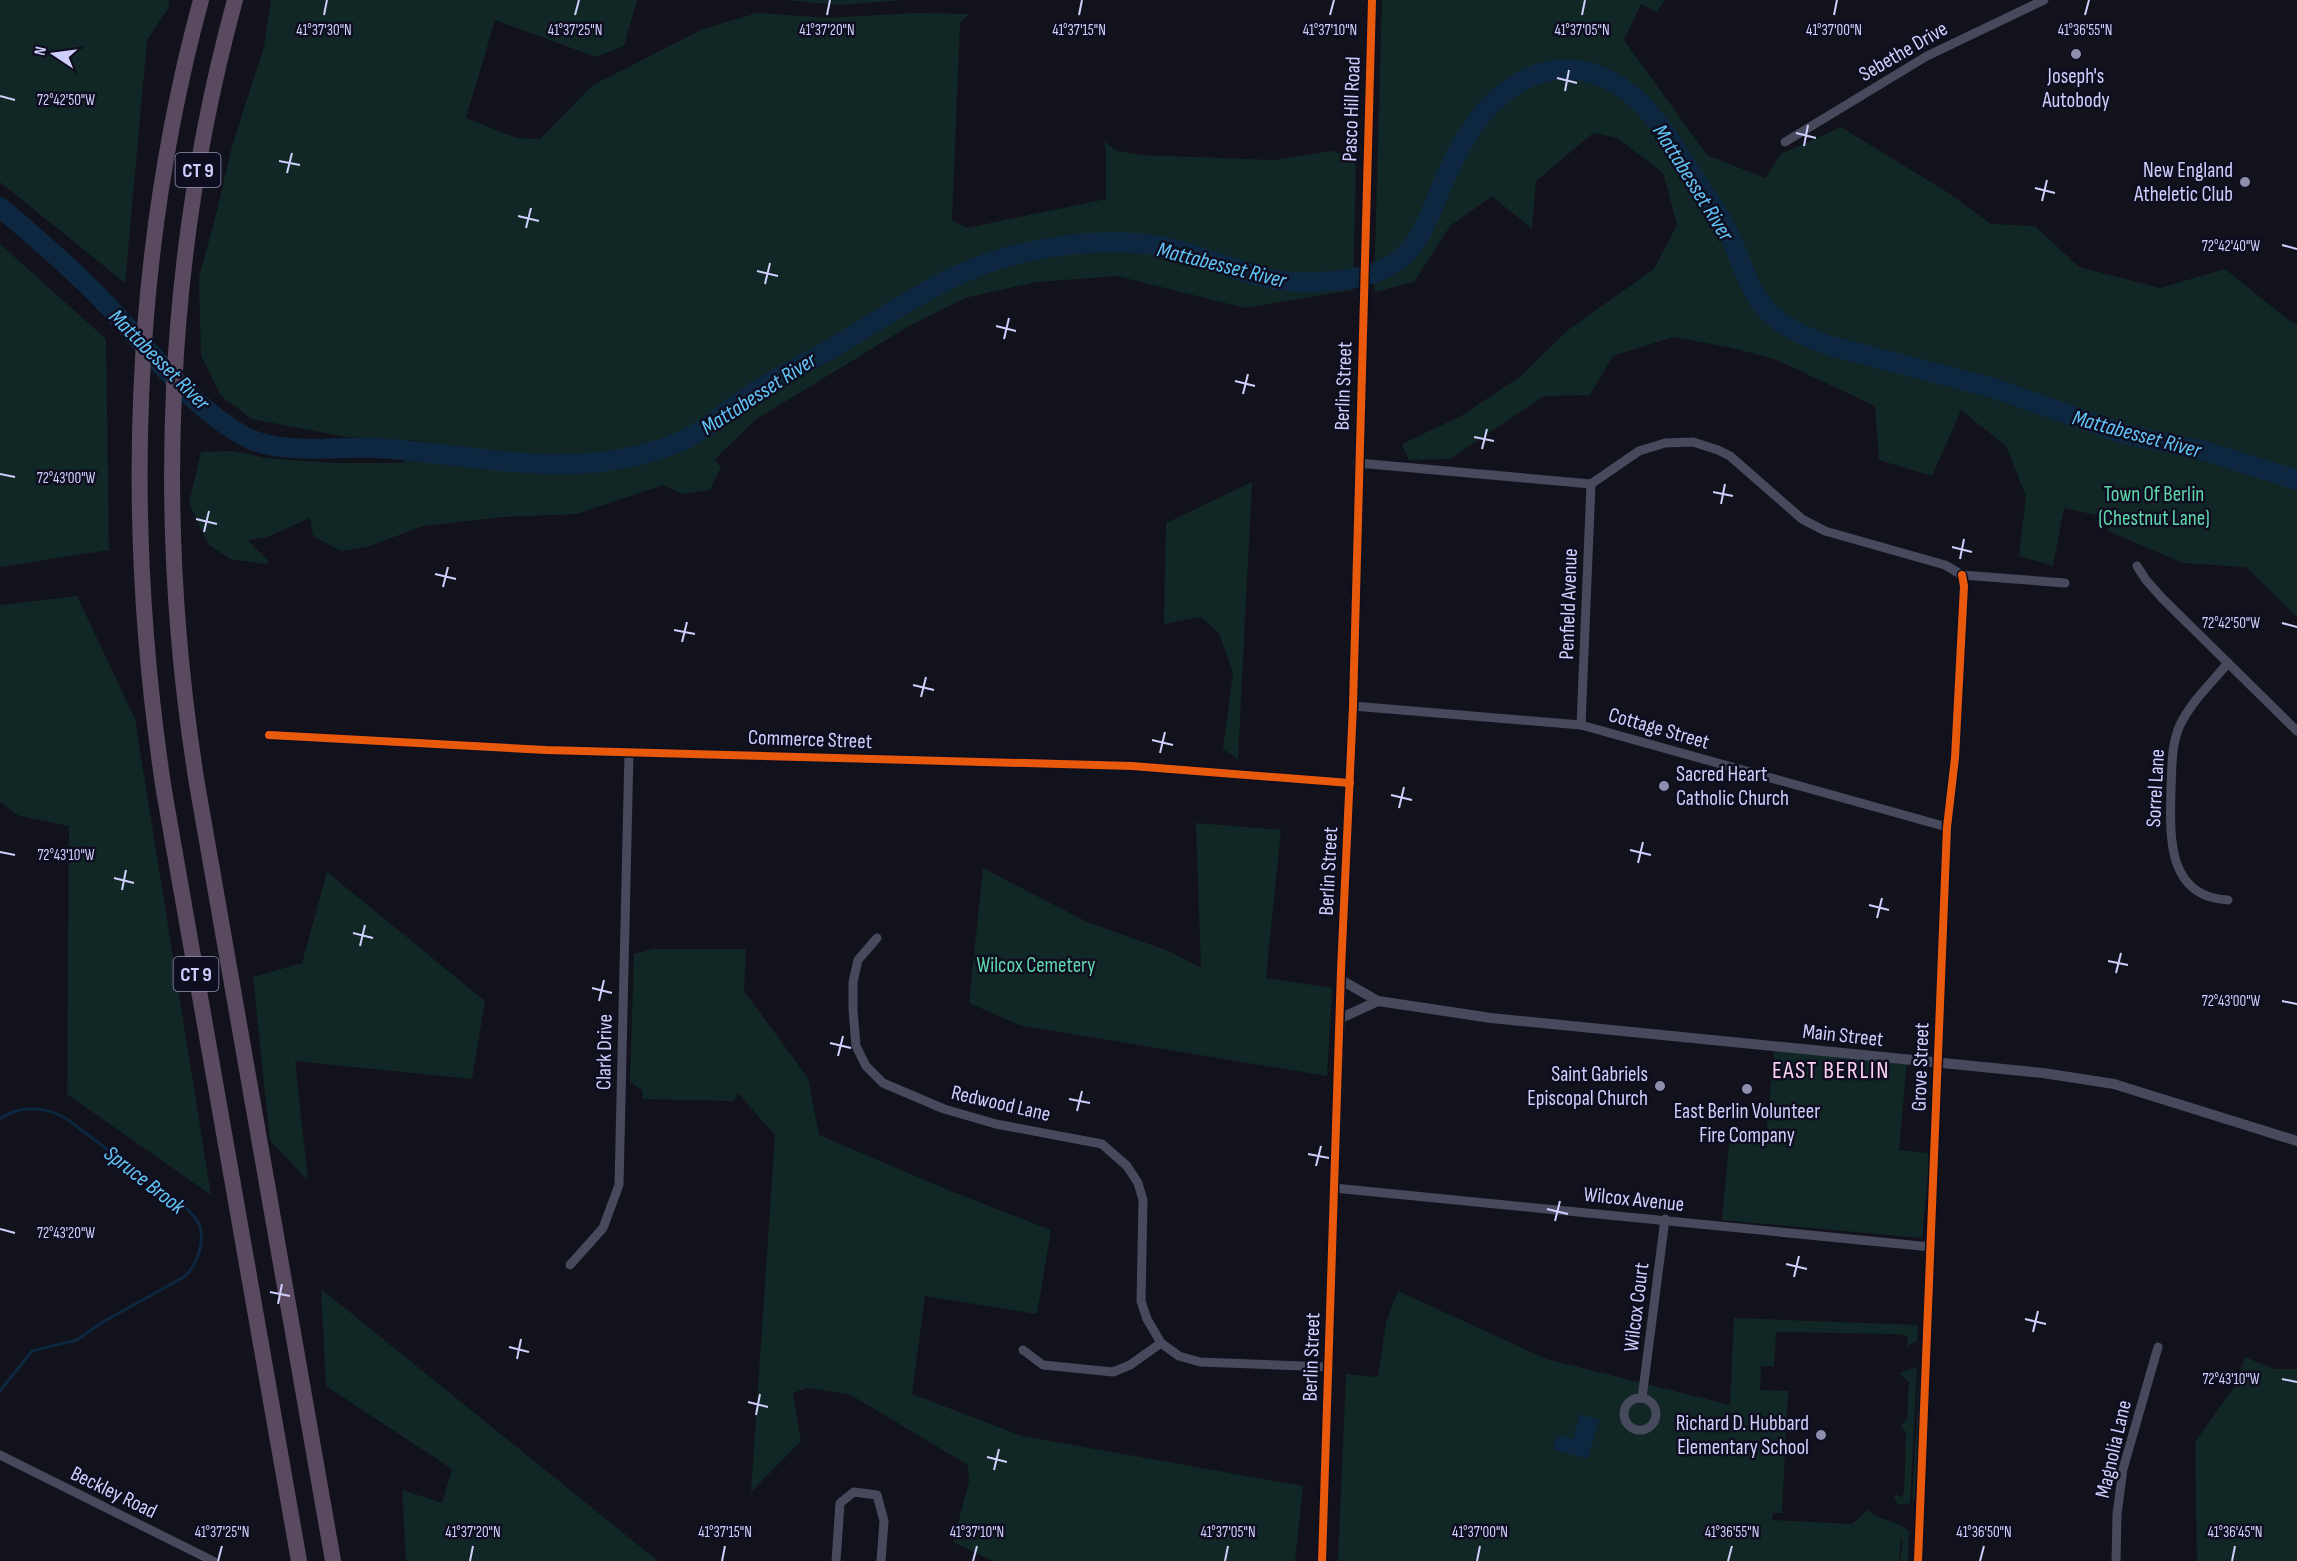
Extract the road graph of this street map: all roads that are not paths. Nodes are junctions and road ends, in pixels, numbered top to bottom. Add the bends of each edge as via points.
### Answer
1 (201, 0) edge
2 (235, 0) edge
3 (1372, 0) edge
4 (2044, 0) edge
5 (1785, 142) dead end
6 (1366, 183) joint
7 (1358, 463) junction
8 (1591, 483) junction
9 (2137, 566) dead end
10 (1962, 575) junction
11 (2066, 583) dead end
12 (2228, 663) junction
13 (1353, 706) junction
14 (1581, 725) junction
15 (2297, 731) edge
16 (269, 735) dead end
17 (629, 752) junction
18 (1350, 783) junction
19 (1947, 827) junction
20 (2229, 900) dead end
21 (877, 938) dead end
22 (1341, 980) junction
23 (1378, 1001) junction
24 (1339, 1019) junction
25 (1939, 1065) junction
26 (2297, 1141) edge
27 (1334, 1188) junction
28 (1665, 1220) junction
29 (1931, 1246) junction
30 (570, 1265) dead end
31 (1161, 1343) junction
32 (2158, 1347) dead end
33 (1023, 1350) dead end
34 (1329, 1367) junction
35 (1642, 1398) dead end
36 (0, 1455) edge
37 (213, 1561) edge
38 (299, 1561) edge
39 (333, 1561) edge
40 (836, 1561) edge
41 (881, 1561) edge
42 (1322, 1561) edge
43 (1918, 1561) edge
44 (2116, 1561) edge

1 - 38 highway, CT 9 via 168,146 146,312 139,441 145,635 157,744
2 - 39 highway, CT 9 via 202,144 187,241 172,413 173,552 188,721
3 - 6 street, Pasco Hill Road
4 - 5 street, Sebethe Drive via 1927,56
6 - 7 street, Berlin Street
7 - 8 street
7 - 13 street, Berlin Street
8 - 10 street via 1639,451 1679,442 1705,445 1741,464 1802,519 1825,531 1945,566
8 - 14 street, Penfield Avenue
9 - 12 street via 2162,598
10 - 11 street
10 - 19 street, Grove Street via 1955,758
12 - 15 street
12 - 20 street, Sorrel Lane via 2188,711 2177,734 2170,830 2176,862 2189,883 2205,896
13 - 14 street, Cottage Street
13 - 18 street, Berlin Street
14 - 19 street, Cottage Street
16 - 17 street, Commerce Street
17 - 18 street, Commerce Street via 1132,766
17 - 30 street, Clark Drive via 618,1185 603,1228
18 - 22 street, Berlin Street
19 - 25 street, Grove Street
21 - 31 street, Redwood Lane via 858,960 853,982 856,1046 866,1066 883,1083 944,1109 996,1124 1102,1144 1116,1155 1138,1183 1143,1200 1141,1301
22 - 23 street, Main Street
22 - 24 street, Berlin Street
23 - 24 street
23 - 25 street, Main Street via 1491,1018
24 - 27 street, Berlin Street
25 - 26 street, Main Street via 2043,1073 2114,1084
25 - 29 street, Grove Street
27 - 28 street, Wilcox Avenue
27 - 34 street, Berlin Street
28 - 29 street, Wilcox Avenue
28 - 35 street, Wilcox Court
29 - 43 street, Grove Street
31 - 33 street via 1113,1372 1043,1365
31 - 34 street, Redwood Lane via 1179,1356 1200,1362
32 - 44 street, Magnolia Lane via 2122,1469
34 - 42 street, Berlin Street
36 - 37 street, Beckley Road
40 - 41 street via 840,1503 854,1491 877,1495 884,1521

